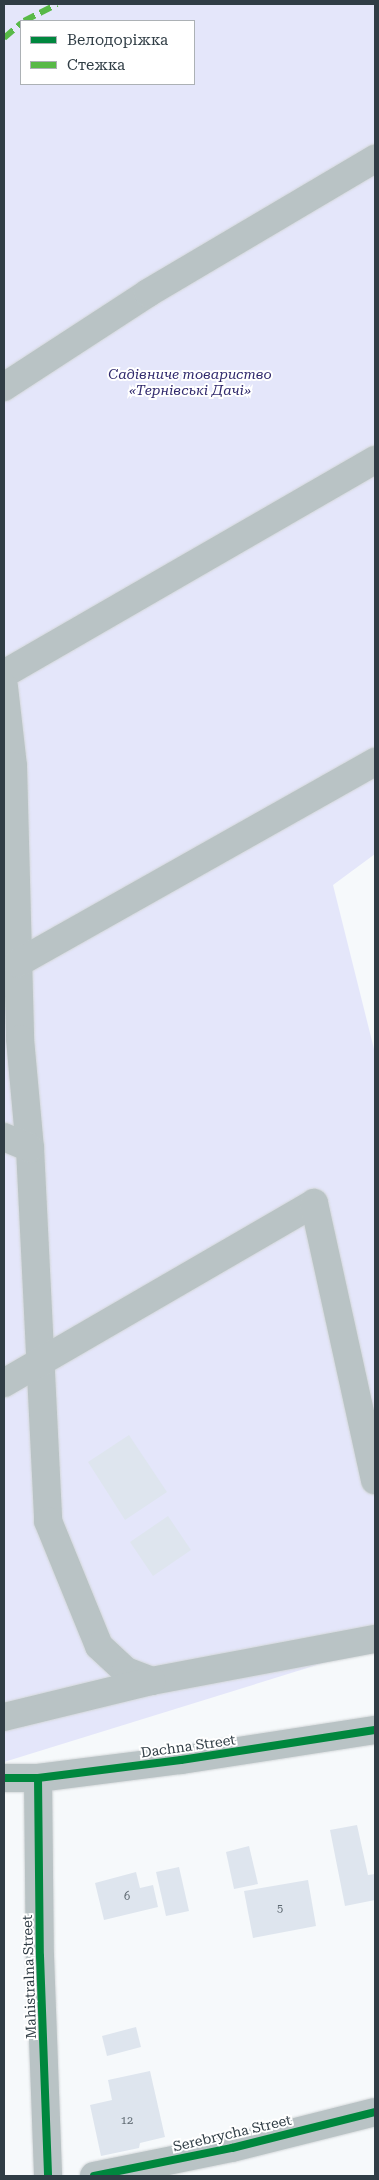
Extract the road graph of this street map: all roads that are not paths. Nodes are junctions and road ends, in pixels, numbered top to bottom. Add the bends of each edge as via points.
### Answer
1 (375, 160) edge
2 (4, 387) edge
3 (375, 460) edge
4 (4, 674) edge
5 (4, 687) edge
6 (375, 762) edge
7 (18, 963) junction
8 (4, 1137) edge
9 (30, 1148) junction
10 (40, 1362) junction
11 (4, 1383) edge
12 (375, 1480) edge
13 (375, 1639) edge
14 (152, 1681) junction
15 (4, 1718) edge
16 (375, 1730) edge
17 (4, 1778) edge
18 (38, 1778) junction
19 (375, 2112) edge
20 (48, 2176) edge
21 (94, 2176) edge

1 - 2 street via 148,293
3 - 4 street
5 - 7 street via 13,766
6 - 7 street
7 - 9 street via 20,1039
8 - 9 street
9 - 10 street
10 - 11 street
10 - 12 street via 314,1203
10 - 14 street via 48,1521 99,1646 126,1671
13 - 14 street
14 - 15 street
16 - 18 street, Dachna Street
17 - 18 street, Dachna Street
18 - 20 street, Mahistralna Street
19 - 21 street, Serebrycha Street via 232,2148

